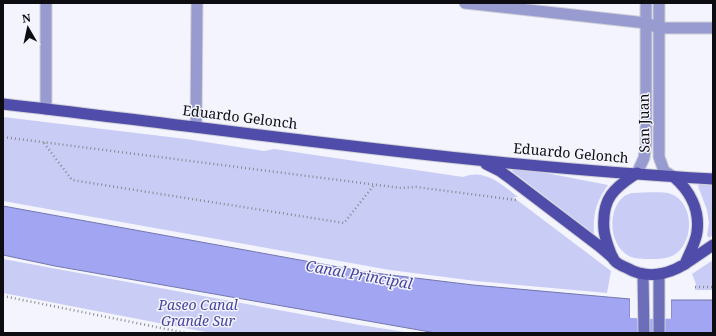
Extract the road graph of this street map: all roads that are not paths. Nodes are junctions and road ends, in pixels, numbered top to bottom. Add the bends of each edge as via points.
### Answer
1 (46, 3) edge
2 (197, 3) edge
3 (466, 3) edge
4 (646, 3) edge
5 (659, 3) edge
6 (502, 6) edge
7 (646, 24) junction
8 (659, 28) junction
9 (713, 28) edge
10 (3, 104) edge
11 (46, 109) junction
12 (196, 127) junction
13 (474, 160) junction
14 (638, 173) junction
15 (674, 177) junction
16 (713, 179) edge
17 (713, 245) edge
18 (614, 260) junction
19 (685, 264) junction
20 (643, 274) junction
21 (660, 274) junction
22 (644, 333) edge
23 (659, 333) edge

1 - 11 street
2 - 12 street
3 - 6 street
4 - 7 street, San Juan
5 - 8 street, San Juan
6 - 7 street
7 - 8 street
7 - 14 street, San Juan via 646,144
8 - 9 street
8 - 15 street, San Juan via 659,157 664,171
10 - 11 main road, Eduardo Gelonch
11 - 12 main road, Eduardo Gelonch
12 - 13 main road, Eduardo Gelonch
13 - 14 main road, Eduardo Gelonch
13 - 18 main road, Eduardo Gelonch via 500,171
14 - 15 main road, Eduardo Gelonch
14 - 18 main road, San Juan via 611,194 605,208 605,236
15 - 16 main road, Eduardo Gelonch
15 - 19 main road, San Juan via 689,193 697,219 697,233
17 - 19 main road
18 - 20 main road via 632,271
19 - 21 main road via 668,273
20 - 21 main road
20 - 22 main road
21 - 23 main road

